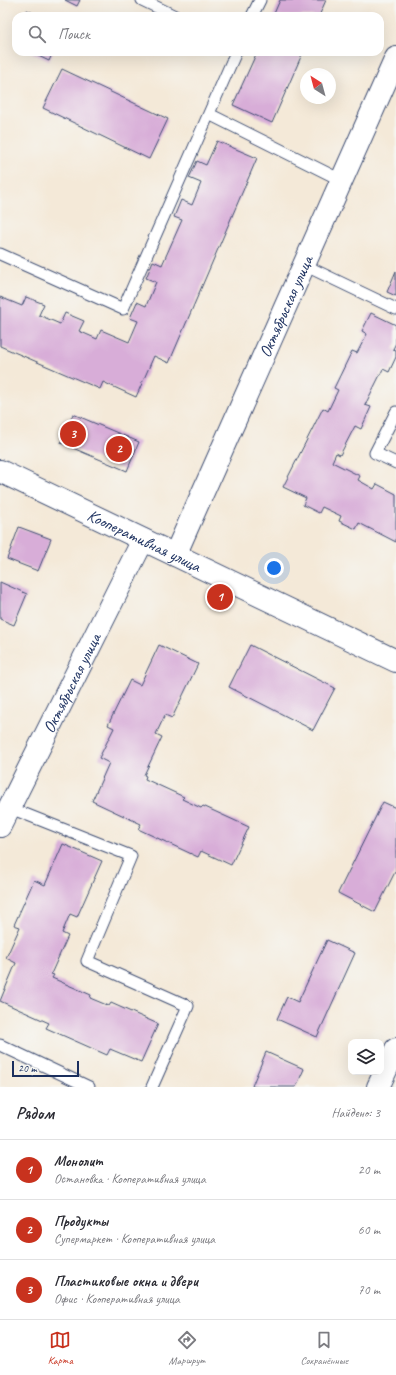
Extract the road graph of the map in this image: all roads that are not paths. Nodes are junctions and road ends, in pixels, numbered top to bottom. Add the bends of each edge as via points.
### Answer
1 (142, 0) edge
2 (260, 0) edge
3 (167, 12) edge
4 (254, 12) edge
5 (234, 56) edge
6 (396, 58) edge
7 (209, 114) junction
8 (341, 180) junction
9 (0, 254) edge
10 (304, 265) junction
11 (396, 309) edge
12 (396, 412) edge
13 (396, 463) edge
14 (0, 471) edge
15 (142, 540) junction
16 (175, 555) junction
17 (396, 661) edge
18 (3, 812) edge
19 (0, 1045) edge
20 (396, 1048) edge
21 (89, 1087) edge
22 (152, 1087) edge
23 (378, 1087) edge

1 - 3 lane
2 - 4 lane
5 - 7 lane
6 - 8 street, Октябрьская улица
7 - 8 lane
7 - 9 lane via 123,309
8 - 10 street, Октябрьская улица
10 - 11 lane
10 - 16 street, Октябрьская улица
12 - 13 lane via 375,453
14 - 15 street, Кооперативная улица
15 - 16 street, Кооперативная улица
15 - 18 street, Октябрьская улица
16 - 17 street, Кооперативная улица
18 - 22 lane via 131,856 87,961 188,1006
19 - 21 lane
20 - 23 street

